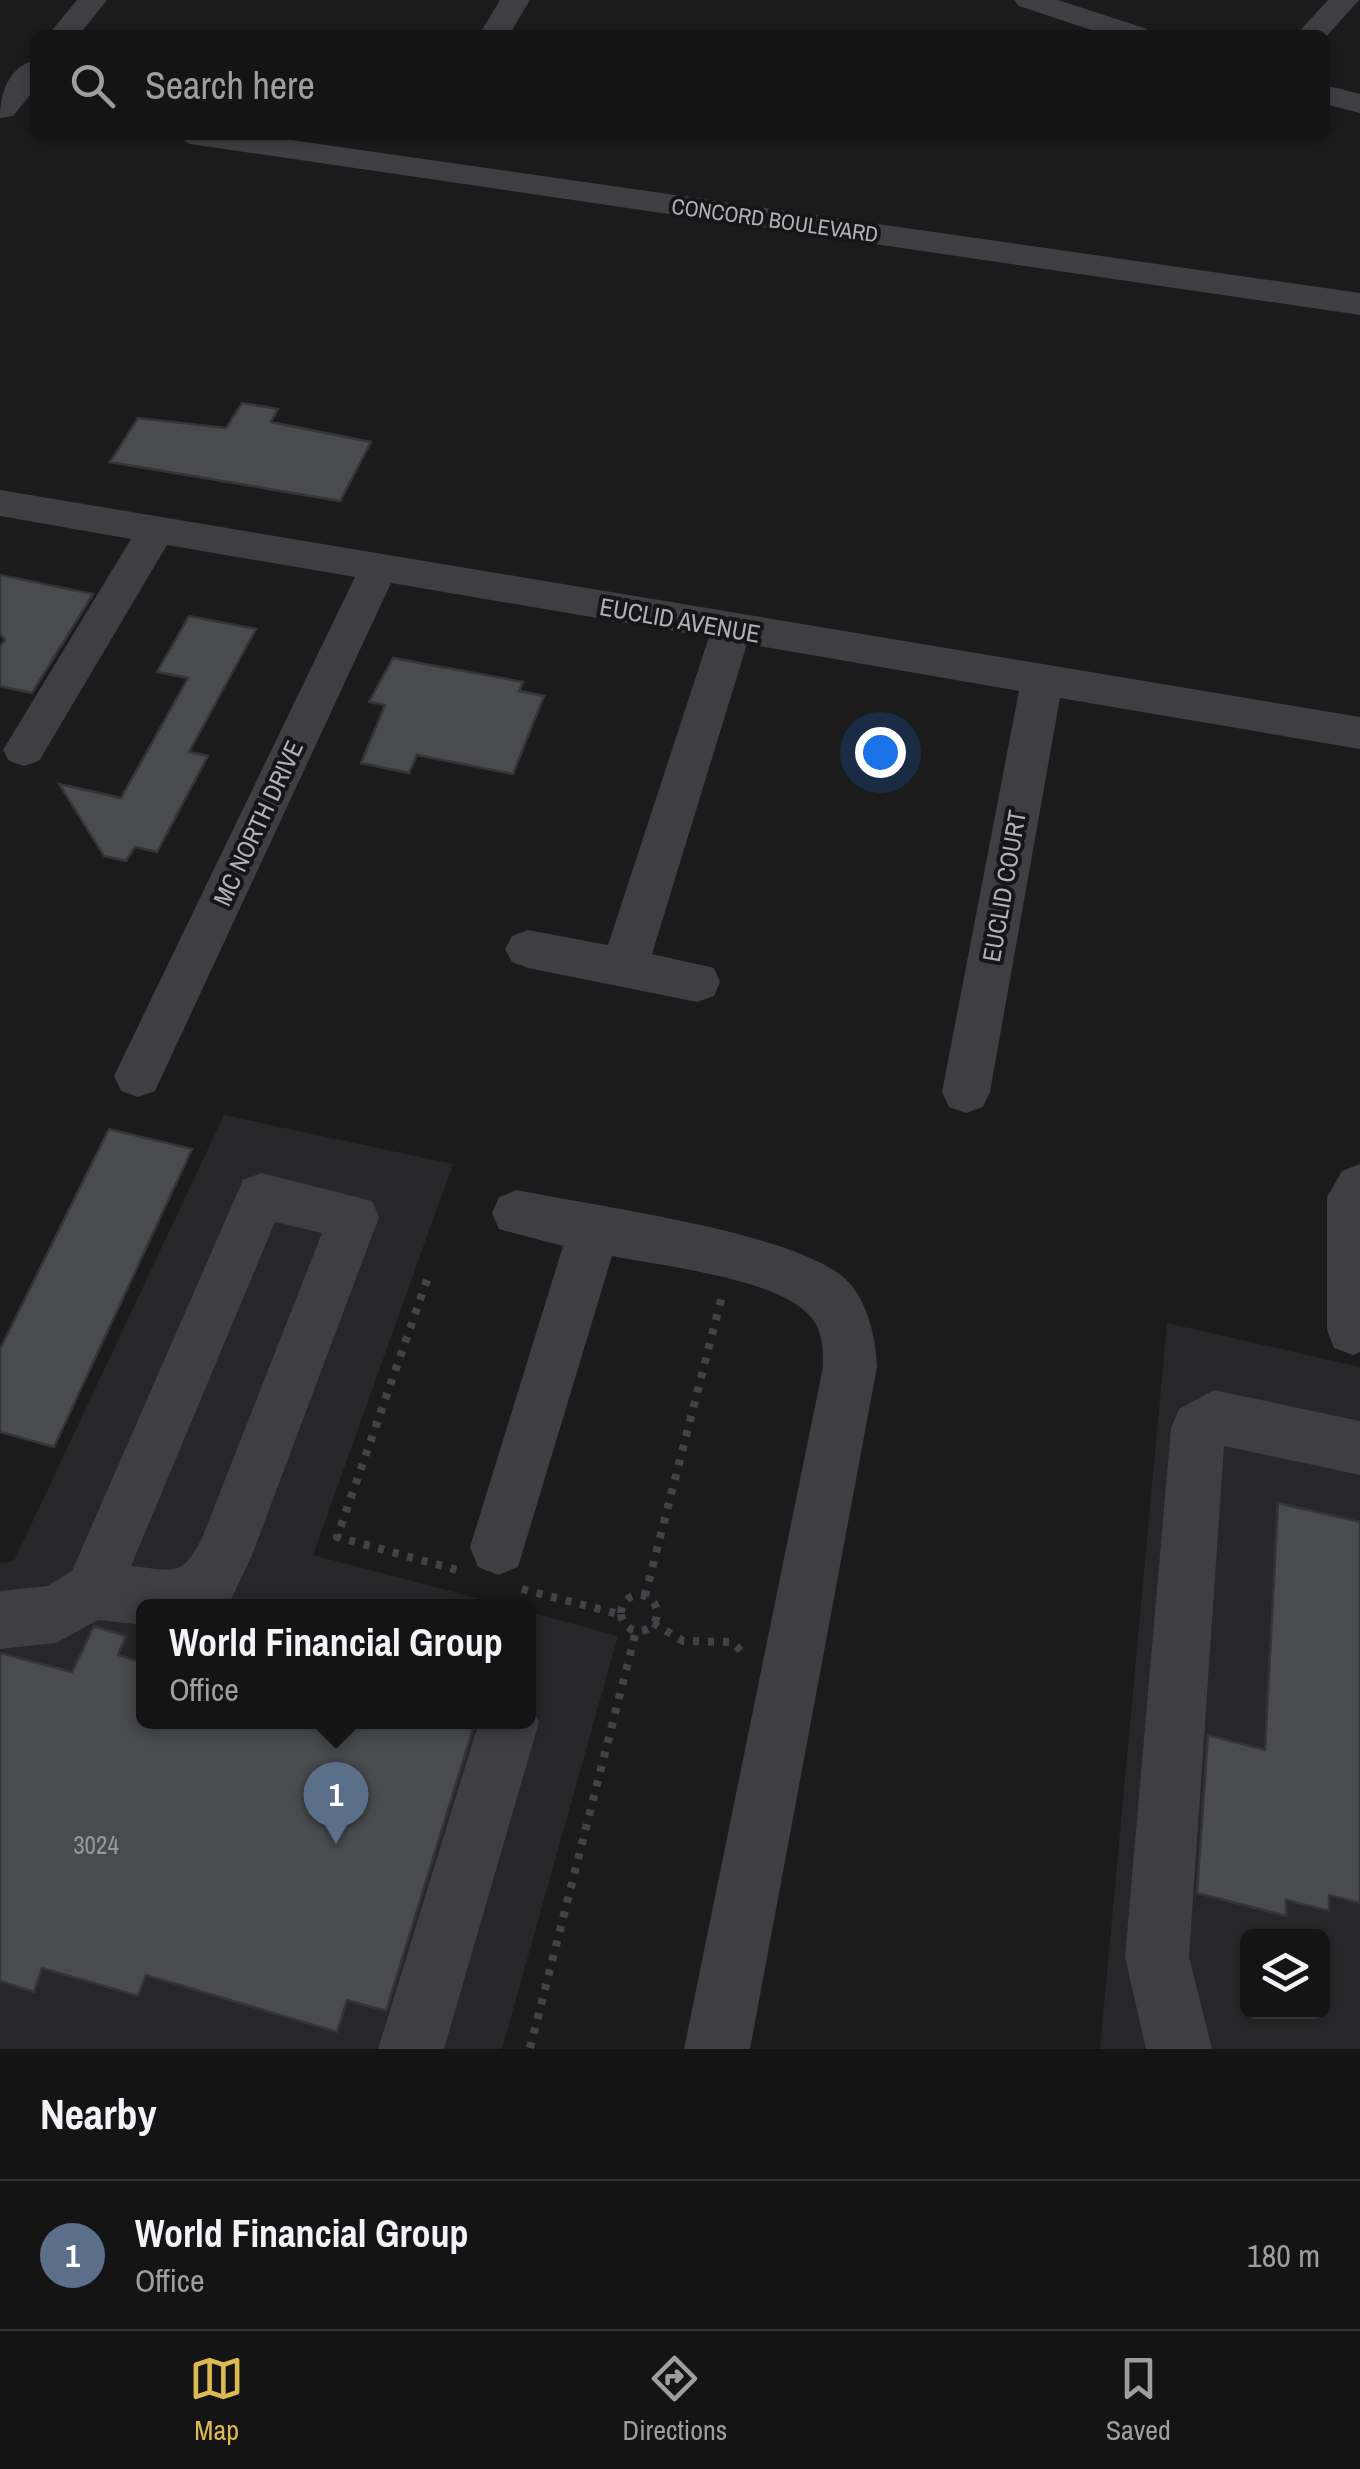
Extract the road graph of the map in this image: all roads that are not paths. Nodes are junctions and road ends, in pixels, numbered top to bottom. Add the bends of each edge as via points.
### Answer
1 (92, 0) edge
2 (515, 0) edge
3 (1029, 0) edge
4 (1344, 0) edge
5 (67, 30) edge
6 (497, 30) edge
7 (1121, 30) edge
8 (1316, 30) edge
9 (30, 75) edge
10 (1330, 95) edge
11 (1360, 104) edge
12 (1, 108) edge
13 (30, 112) edge
14 (224, 140) edge
15 (430, 140) edge
16 (412, 168) junction
17 (1360, 304) edge
18 (0, 504) edge
19 (156, 530) junction
20 (378, 569) junction
21 (732, 628) junction
22 (1042, 681) junction
23 (1360, 733) edge
24 (24, 750) dead end
25 (528, 950) dead end
26 (624, 968) junction
27 (697, 982) dead end
28 (138, 1076) dead end
29 (966, 1092) dead end
30 (1360, 1187) edge
31 (518, 1213) dead end
32 (594, 1229) junction
33 (1353, 1330) dead end
34 (1360, 1448) edge
35 (492, 1568) road end
36 (92, 1591) junction
37 (175, 1599) edge
38 (187, 1599) edge
39 (0, 1620) edge
40 (508, 1729) edge
41 (411, 2049) edge
42 (717, 2049) edge
43 (1179, 2049) edge

1 - 5 street
2 - 6 street
3 - 7 street
4 - 8 street
9 - 12 street
10 - 11 street
12 - 13 street
14 - 16 street, CONCORD BOULEVARD
15 - 16 street
16 - 17 street, CONCORD BOULEVARD
18 - 19 street, EUCLID AVENUE
19 - 20 street, EUCLID AVENUE
19 - 24 street
20 - 21 street, EUCLID AVENUE
20 - 28 street, MC NORTH DRIVE
21 - 22 street, EUCLID AVENUE
21 - 26 street
22 - 23 street, EUCLID AVENUE
22 - 29 street, EUCLID COURT
25 - 26 street
26 - 27 street
30 - 33 street via 1352,1197
31 - 32 street
32 - 35 street
32 - 42 street via 809,1282 826,1295 850,1338 850,1367
34 - 43 street via 1214,1417 1198,1428 1157,1956
36 - 37 street
36 - 38 street via 261,1196 354,1216 224,1556 208,1586
36 - 39 street via 56,1614
40 - 41 street

